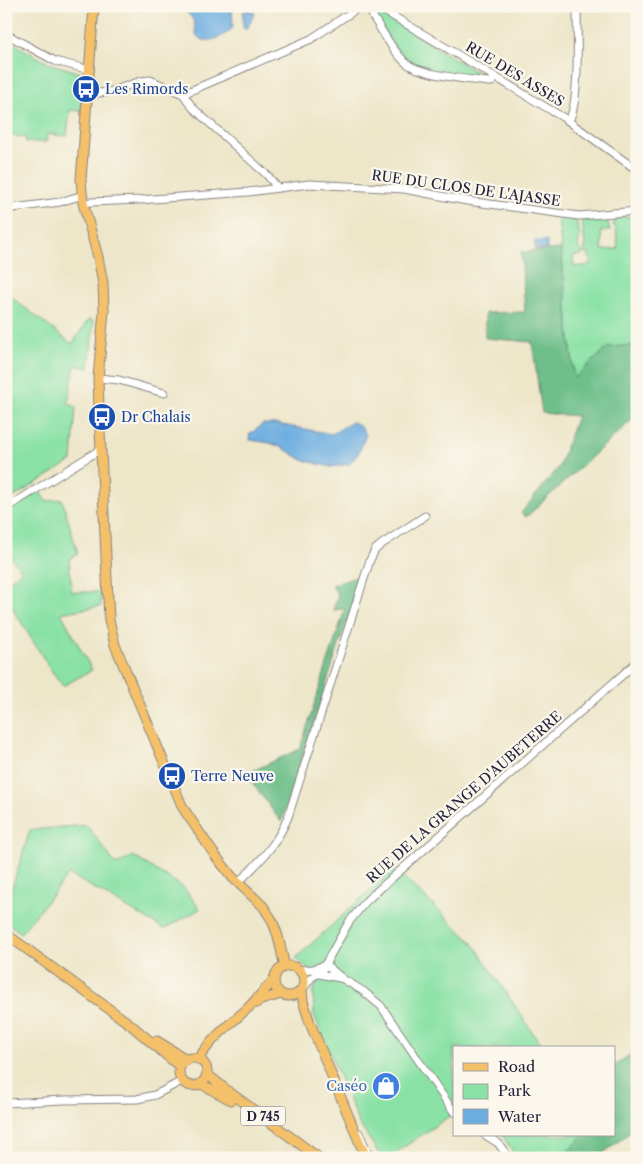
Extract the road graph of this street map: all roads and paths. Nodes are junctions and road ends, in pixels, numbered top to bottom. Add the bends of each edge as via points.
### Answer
1 (94, 6) edge
2 (361, 6) edge
3 (375, 6) edge
4 (577, 6) edge
5 (6, 34) edge
6 (90, 70) junction
7 (496, 77) junction
8 (88, 94) junction
9 (183, 94) junction
10 (568, 121) junction
11 (637, 170) edge
12 (277, 187) junction
13 (83, 199) junction
14 (6, 209) edge
15 (637, 211) edge
16 (98, 378) junction
17 (164, 393) dead end
18 (101, 449) junction
19 (6, 508) edge
20 (424, 516) dead end
21 (637, 662) edge
22 (238, 883) junction
23 (6, 934) edge
24 (326, 965) junction
25 (285, 967) junction
26 (300, 970) junction
27 (318, 974) junction
28 (343, 979) junction
29 (274, 980) junction
30 (303, 989) junction
31 (281, 994) junction
32 (250, 1006) junction
33 (131, 1026) junction
34 (199, 1058) junction
35 (186, 1059) junction
36 (179, 1066) junction
37 (207, 1074) junction
38 (182, 1081) junction
39 (201, 1084) junction
40 (6, 1103) edge
41 (453, 1111) edge
42 (350, 1118) junction
43 (486, 1136) edge
44 (311, 1158) edge
45 (319, 1158) edge
46 (366, 1158) edge
47 (370, 1158) edge
48 (509, 1158) edge

1 - 6 main road
2 - 9 street via 311,39
3 - 7 street, RUE DES ASSES
3 - 7 street via 371,10 373,17 410,66 488,82
4 - 10 street via 576,82 572,114
5 - 6 street via 55,61
6 - 8 main road
7 - 10 street, RUE DES ASSES
8 - 9 street via 109,92 150,80
8 - 13 main road via 81,180
9 - 12 street via 192,108 268,175
10 - 11 street, RUE DES ASSES
12 - 13 street, RUE DU CLOS DE L'AJASSE via 139,200 91,202
12 - 15 street, RUE DU CLOS DE L'AJASSE via 309,184 404,189 580,216
13 - 14 street, RUE DU CLOS DE L'AJASSE
13 - 16 main road via 103,283
16 - 17 street via 119,380
16 - 18 main road
18 - 19 street
18 - 22 main road via 109,620 115,645 183,808
20 - 22 street via 375,550 288,817 271,848
21 - 24 street, RUE DE LA GRANGE D'AUBETERRE via 368,900 349,922
22 - 25 main road via 263,906 272,920
23 - 33 main road
24 - 26 street
24 - 27 street, RUE DE LA GRANGE D'AUBETERRE
24 - 28 street
25 - 26 main road
25 - 29 main road
26 - 30 main road via 304,978
27 - 28 street
27 - 30 street, RUE DE LA GRANGE D'AUBETERRE
28 - 41 street via 381,1006
29 - 31 main road
29 - 32 main road
30 - 31 main road via 290,997
30 - 42 main road via 310,1023
31 - 32 main road
32 - 34 main road via 218,1034
33 - 35 main road
33 - 36 main road
34 - 35 main road
34 - 37 main road via 206,1065
35 - 36 main road
36 - 38 main road
37 - 39 main road
37 - 45 main road, D 745
38 - 39 main road via 189,1086
38 - 40 street via 137,1100
39 - 44 main road, D 745 via 224,1095
42 - 46 main road
42 - 47 street
43 - 48 street

